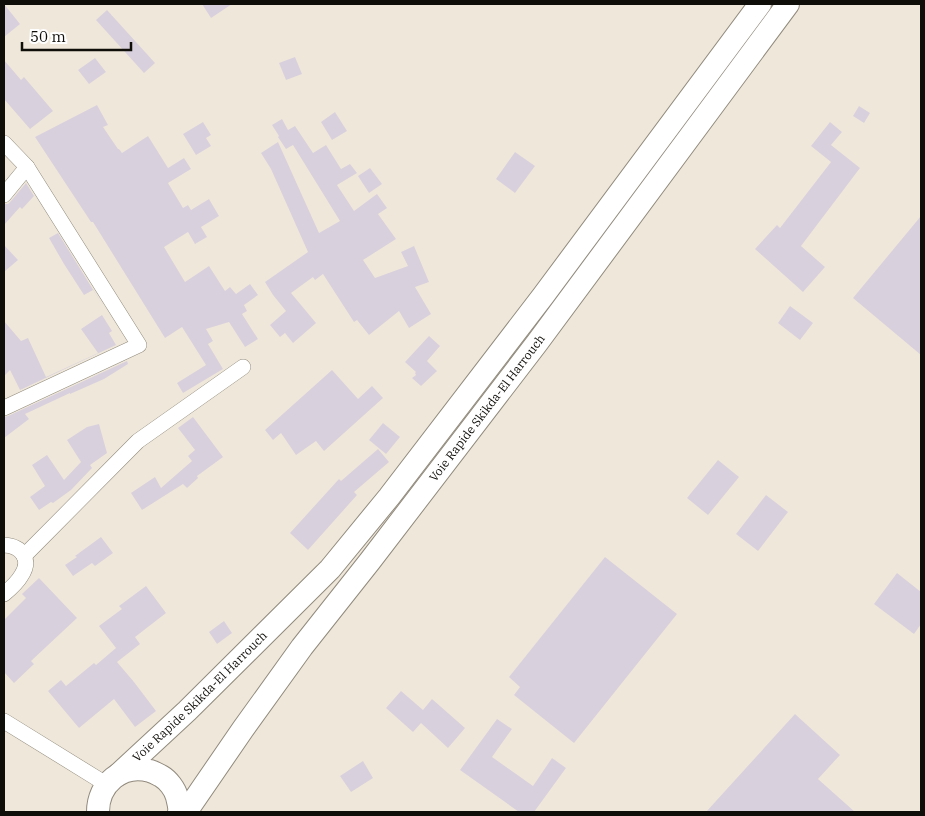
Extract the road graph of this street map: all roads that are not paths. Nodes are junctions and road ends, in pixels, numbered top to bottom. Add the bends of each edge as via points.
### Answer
1 (760, 4) edge
2 (788, 4) edge
3 (4, 143) edge
4 (28, 167) junction
5 (4, 194) edge
6 (243, 367) dead end
7 (4, 408) edge
8 (4, 545) edge
9 (24, 556) junction
10 (4, 594) edge
11 (4, 721) edge
12 (113, 779) junction
13 (98, 812) edge
14 (179, 812) edge
15 (186, 812) edge

1 - 12 highway, Voie Rapide Skikda-El Harrouch via 526,319 330,569 187,711
2 - 15 highway, Voie Rapide Skikda-El Harrouch via 537,343 302,647
3 - 4 street
4 - 5 street
4 - 7 street via 139,345
6 - 9 street via 138,441
8 - 9 street via 15,547
9 - 10 street via 22,574
11 - 12 street
12 - 13 highway, Voie Rapide Skikda-El Harrouch via 100,797
12 - 14 highway, Voie Rapide Skikda-El Harrouch via 135,769 151,771 165,779 176,792

